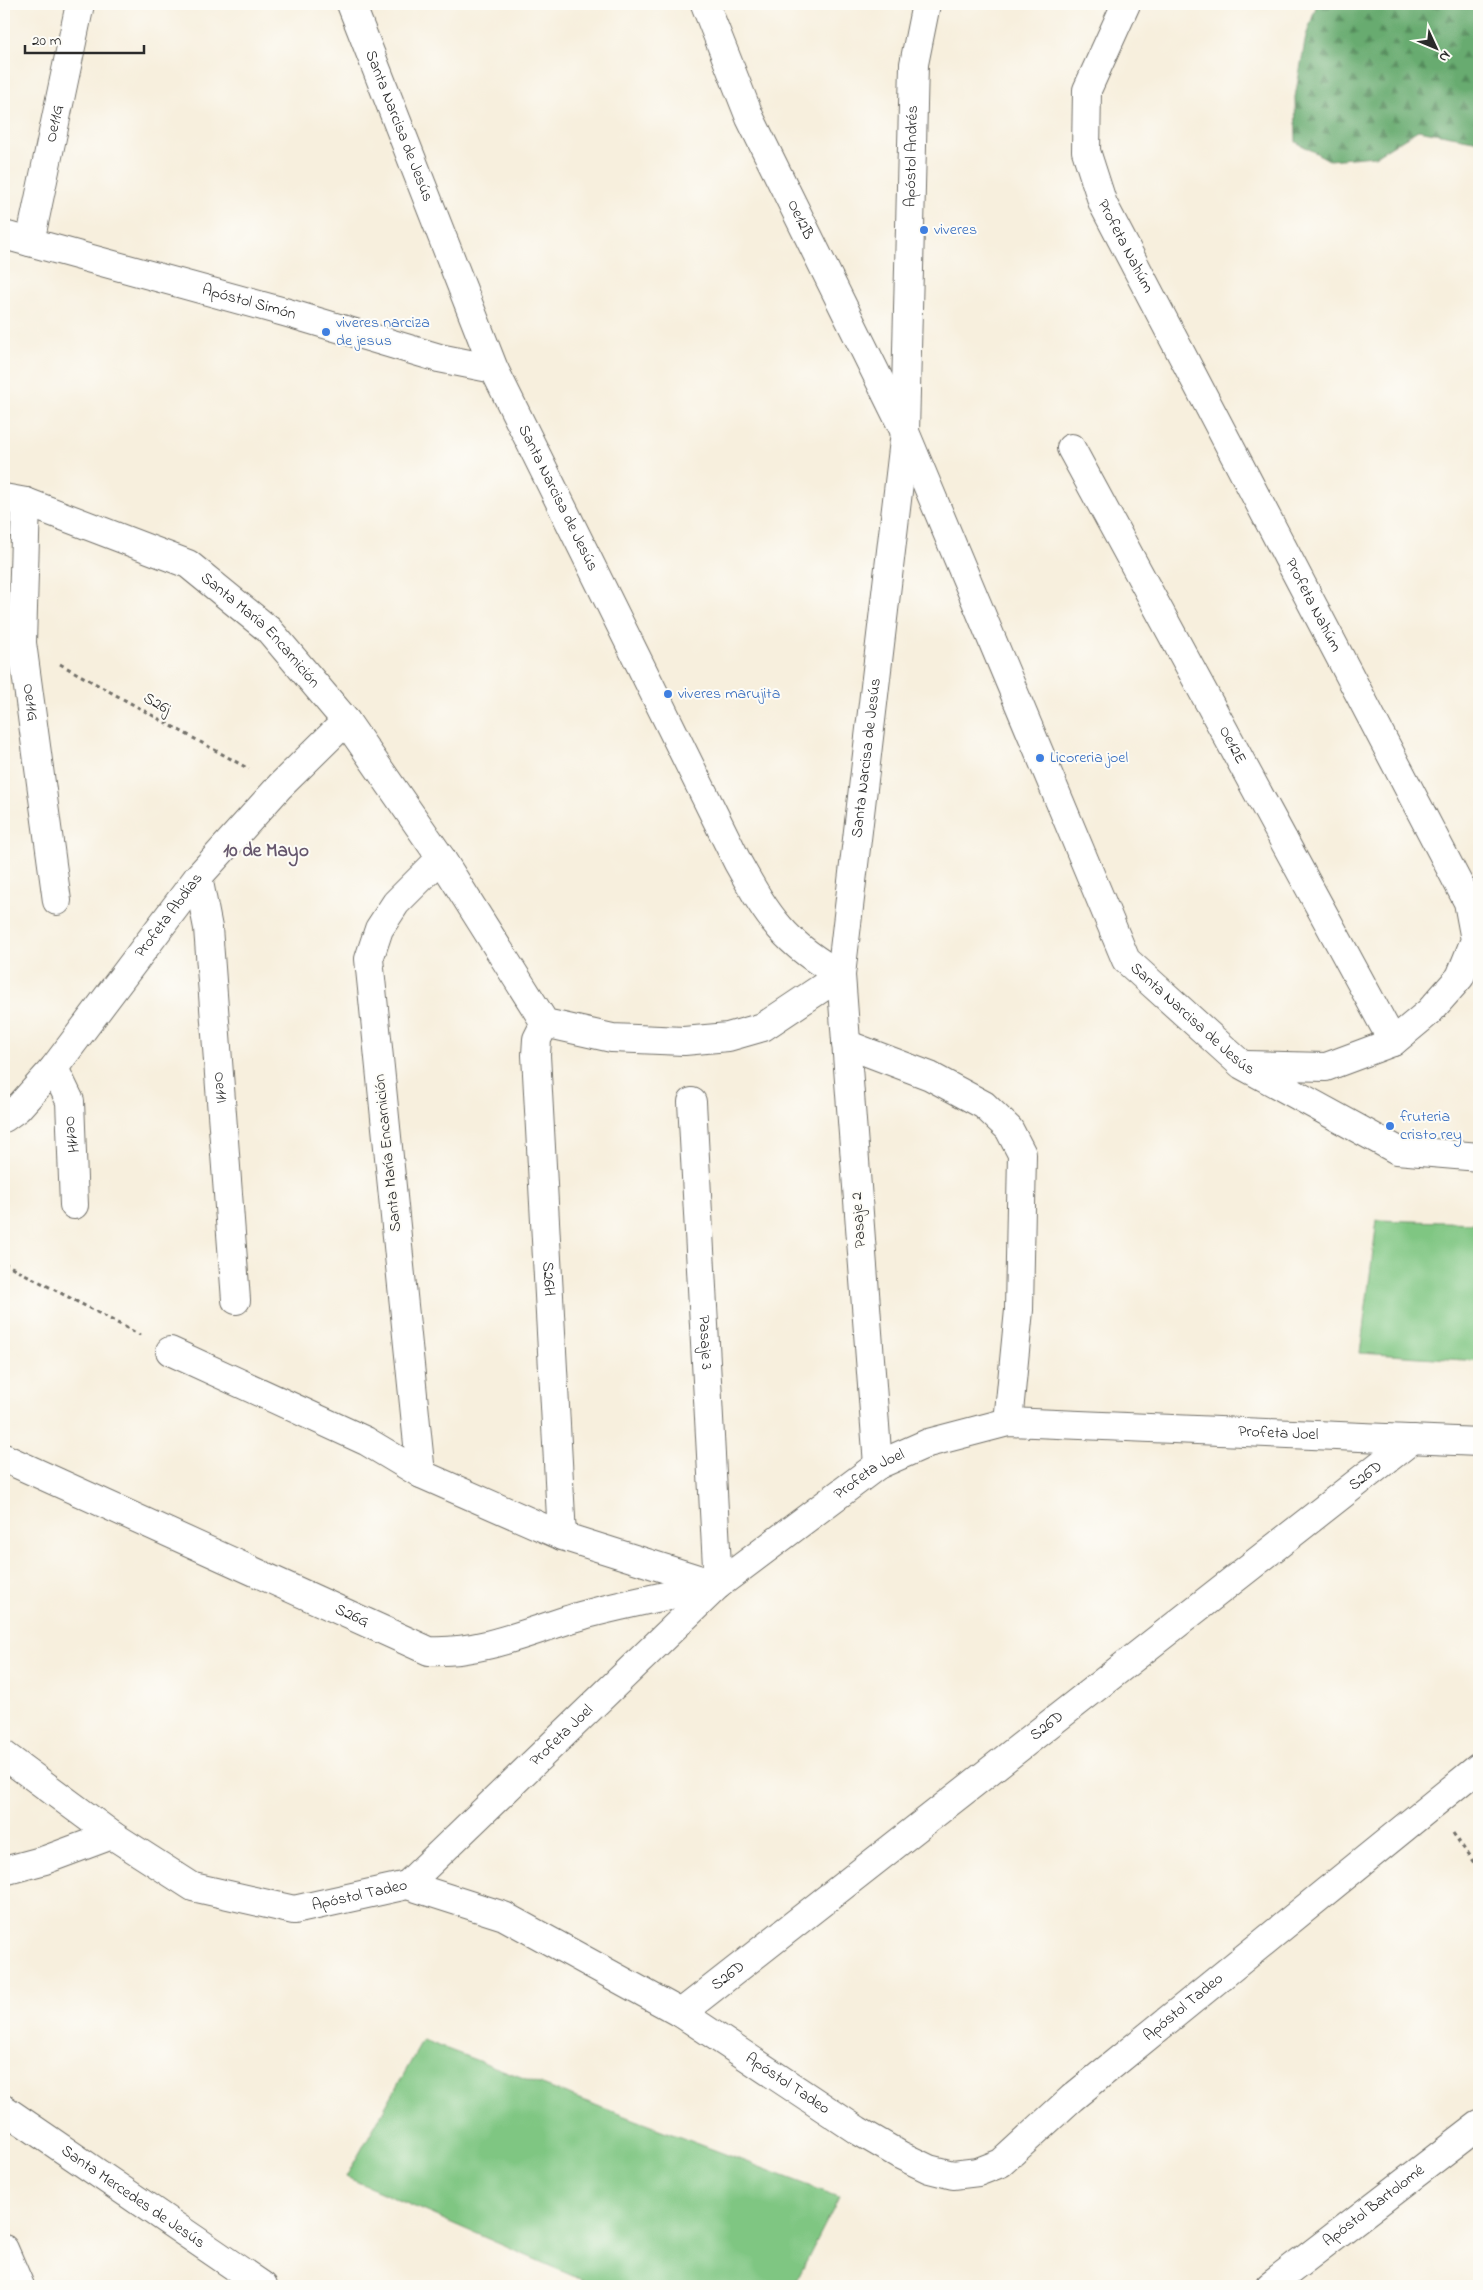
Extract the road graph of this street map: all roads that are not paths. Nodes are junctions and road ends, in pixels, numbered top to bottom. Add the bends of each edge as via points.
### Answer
1 (80, 4) edge
2 (351, 4) edge
3 (705, 4) edge
4 (926, 4) edge
5 (1126, 4) edge
6 (4, 236) edge
7 (30, 242) junction
8 (494, 369) junction
9 (905, 432) junction
10 (1071, 448) dead end
11 (15, 500) edge
12 (346, 721) junction
13 (442, 858) junction
14 (198, 877) junction
15 (57, 901) dead end
16 (840, 975) junction
17 (545, 1023) junction
18 (1393, 1042) junction
19 (846, 1044) junction
20 (1242, 1065) junction
21 (54, 1068) junction
22 (692, 1102) dead end
23 (4, 1118) edge
24 (1479, 1157) edge
25 (74, 1204) dead end
26 (236, 1300) dead end
27 (170, 1351) road end
28 (1008, 1422) junction
29 (1414, 1439) junction
30 (1479, 1442) edge
31 (4, 1458) edge
32 (878, 1465) junction
33 (421, 1474) junction
34 (562, 1536) junction
35 (718, 1585) junction
36 (4, 1755) edge
37 (1479, 1767) edge
38 (112, 1835) junction
39 (4, 1871) edge
40 (407, 1885) junction
41 (681, 2012) junction
42 (4, 2109) edge
43 (1479, 2125) edge
44 (4, 2249) edge
45 (20, 2286) edge
46 (263, 2286) edge
47 (1270, 2286) edge

1 - 7 street, Oe11G
2 - 8 street, Santa Narcisa de Jesús
3 - 9 street, Oe12B via 750,118
4 - 9 street, Apóstol Andrés via 914,64
5 - 18 street, Profeta Nahúm via 1087,90 1086,151 1103,204 1468,902 1475,940 1460,977 1429,1012
6 - 7 street, Apóstol Simón
7 - 8 street, Apóstol Simón via 439,358
8 - 16 street, Santa Narcisa de Jesús via 760,903 785,936 814,960
9 - 16 street, Santa Narcisa de Jesús
9 - 20 street, Santa Narcisa de Jesús via 1126,960
10 - 18 street, Oe12E
11 - 12 street, Santa María Encarnición via 188,564 269,630
11 - 15 street, Oe11G via 22,643
12 - 13 street, Santa María Encarnición
12 - 14 street, Profeta Abdías via 280,786
13 - 17 street, Santa María Encarnición
13 - 33 street, Santa María Encarnición via 396,903 379,929 369,959
14 - 21 street, Profeta Abdías
14 - 26 street, Oe11I via 208,928
16 - 17 street via 763,1027 728,1037 684,1040 612,1038
16 - 19 street, Pasaje 2
17 - 34 street, S26H via 537,1039 536,1055
18 - 20 street, Profeta Nahúm via 1326,1067
19 - 28 street via 930,1076 984,1105 1009,1129 1022,1154 1019,1310
19 - 32 street, Pasaje 2
20 - 24 street, Santa Narcisa de Jesús via 1397,1150
21 - 23 street, Profeta Abdías via 18,1108
21 - 25 street, Oe11H via 70,1101
22 - 35 street, Pasaje 3
27 - 33 street via 366,1441
28 - 29 street, Profeta Joel
28 - 32 street, Profeta Joel via 928,1443
29 - 30 street, Profeta Joel
29 - 41 street, S26D
31 - 35 street, S26G via 429,1651 473,1649 592,1613
32 - 35 street, Profeta Joel
33 - 34 street
34 - 35 street
35 - 40 street, Profeta Joel
36 - 38 street, Apóstol Tadeo
37 - 41 street, Apóstol Tadeo via 1072,2098 1001,2163 978,2172 953,2174 929,2169 900,2155 857,2130
38 - 39 street via 45,1860
38 - 40 street, Apóstol Tadeo via 193,1887 294,1910
40 - 41 street, Apóstol Tadeo via 504,1916
42 - 46 street, Santa Mercedes de Jesús
43 - 47 street, Apóstol Bartolomé
44 - 45 street

